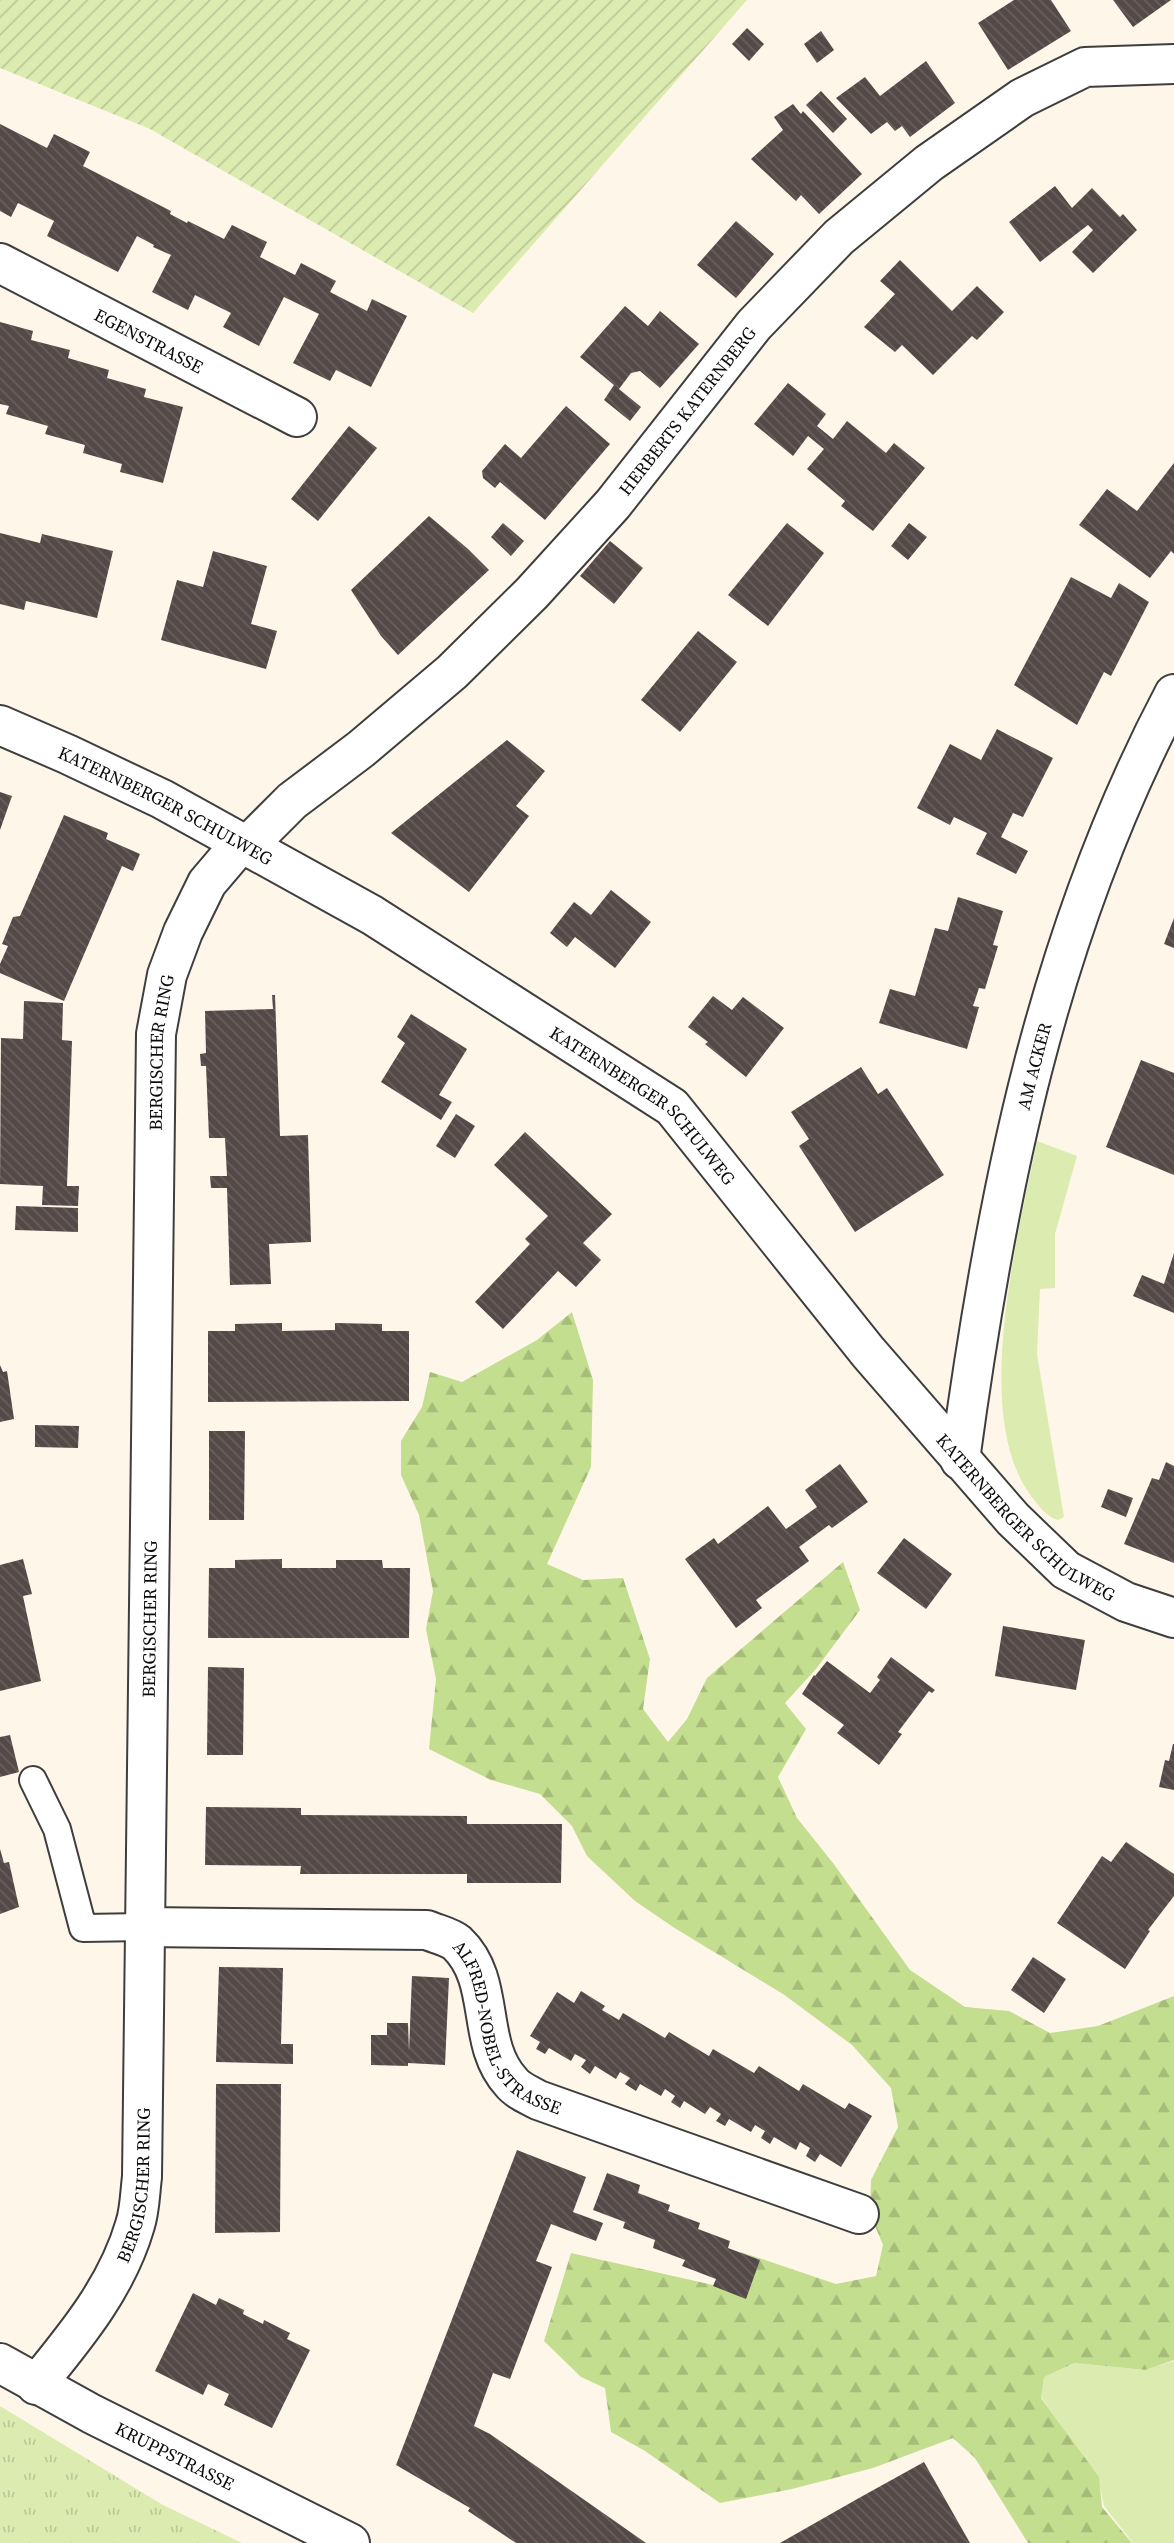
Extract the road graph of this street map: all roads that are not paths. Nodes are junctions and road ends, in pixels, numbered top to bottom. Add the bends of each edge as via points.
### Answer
1 (1174, 64) edge
2 (0, 263) edge
3 (297, 417) dead end
4 (1174, 694) edge
5 (0, 726) edge
6 (244, 844) junction
7 (960, 1460) junction
8 (1174, 1618) edge
9 (33, 1780) dead end
10 (144, 1927) junction
11 (859, 2214) dead end
12 (0, 2363) edge
13 (36, 2385) junction
14 (350, 2543) edge

1 - 6 street, HERBERTS KATERNBERG via 1085,67 1023,98 929,163 839,237 754,325 613,504 532,593 452,672
2 - 3 street, EGENSTRASSE
4 - 7 street, AM ACKER via 1140,758 1101,852 1033,1059 990,1258
5 - 6 street, KATERNBERGER SCHULWEG via 162,799
6 - 7 street, KATERNBERGER SCHULWEG via 372,915 672,1107
6 - 10 street, BERGISCHER RING via 207,883 183,932 167,975 156,1034
7 - 8 street, KATERNBERGER SCHULWEG via 1066,1570 1126,1602
9 - 10 lane via 57,1829 83,1928
10 - 11 street, ALFRED-NOBEL-STRASSE via 427,1930 437,1934 456,1942 474,1968 485,1998 490,2043 512,2084 538,2100
10 - 13 street, BERGISCHER RING via 142,2177 136,2222 122,2263 101,2300
12 - 13 street, KRUPPSTRASSE
13 - 14 street, KRUPPSTRASSE

